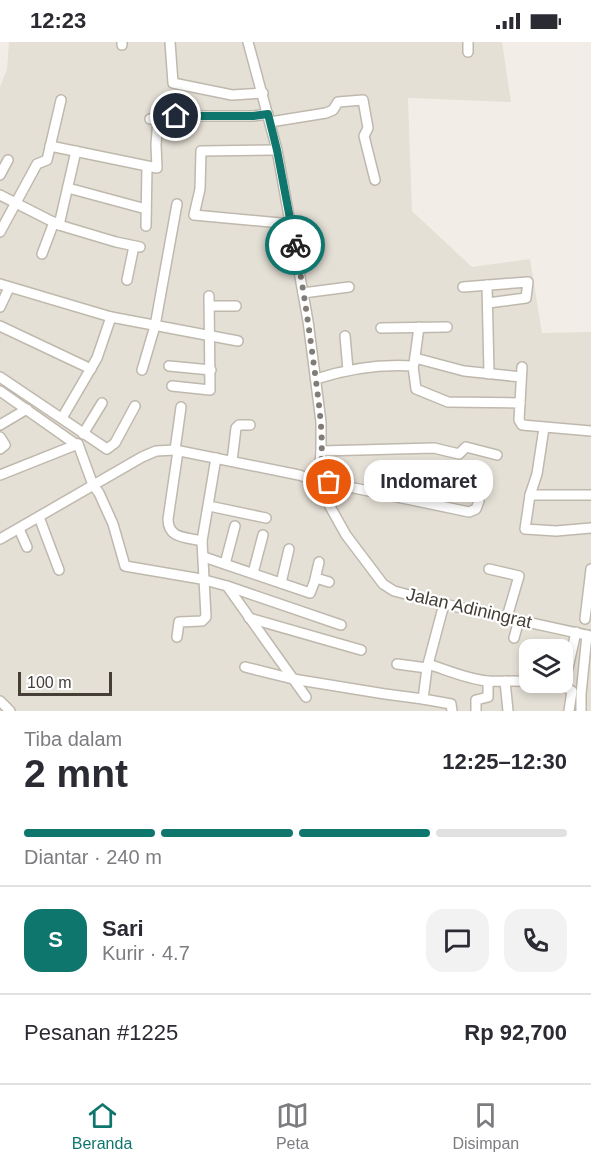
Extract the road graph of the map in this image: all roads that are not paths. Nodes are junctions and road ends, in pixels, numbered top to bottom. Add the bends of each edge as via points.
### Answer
1 (170, 42) edge
2 (248, 42) edge
3 (263, 93) junction
4 (61, 100) dead end
5 (269, 118) junction
6 (51, 146) junction
7 (277, 150) junction
8 (76, 151) junction
9 (8, 160) dead end
10 (147, 167) junction
11 (0, 175) edge
12 (375, 180) dead end
13 (68, 188) junction
14 (0, 195) edge
15 (16, 204) junction
16 (177, 204) dead end
17 (146, 209) junction
18 (56, 224) junction
19 (291, 224) junction
20 (146, 226) dead end
21 (0, 232) edge
22 (42, 254) dead end
23 (127, 280) dead end
24 (487, 285) junction
25 (4, 286) edge
26 (349, 287) dead end
27 (463, 287) dead end
28 (303, 293) junction
29 (488, 303) junction
30 (236, 306) dead end
31 (0, 307) edge
32 (111, 317) junction
33 (0, 326) edge
34 (155, 326) junction
35 (419, 327) junction
36 (447, 327) dead end
37 (381, 328) dead end
38 (210, 336) junction
39 (345, 336) dead end
40 (238, 341) dead end
41 (414, 362) junction
42 (169, 366) dead end
43 (522, 367) dead end
44 (91, 369) junction
45 (142, 370) dead end
46 (211, 370) junction
47 (348, 370) junction
48 (489, 374) junction
49 (0, 377) edge
50 (522, 377) junction
51 (316, 379) junction
52 (172, 386) dead end
53 (0, 392) edge
54 (102, 403) dead end
55 (520, 403) junction
56 (135, 406) dead end
57 (181, 407) dead end
58 (27, 409) junction
59 (62, 418) junction
60 (0, 425) edge
61 (250, 425) dead end
62 (544, 428) junction
63 (591, 431) edge
64 (83, 434) junction
65 (0, 437) edge
66 (78, 444) junction
67 (0, 449) edge
68 (176, 450) junction
69 (321, 451) junction
70 (497, 455) dead end
71 (216, 458) junction
72 (232, 461) junction
73 (0, 475) edge
74 (318, 479) junction
75 (93, 485) junction
76 (530, 495) junction
77 (591, 495) edge
78 (479, 501) dead end
79 (209, 506) junction
80 (39, 517) junction
81 (266, 518) dead end
82 (235, 526) dead end
83 (591, 528) edge
84 (19, 529) junction
85 (263, 535) dead end
86 (0, 539) edge
87 (202, 541) junction
88 (27, 547) dead end
89 (289, 549) dead end
90 (204, 556) junction
91 (320, 562) dead end
92 (225, 564) junction
93 (489, 569) dead end
94 (591, 569) edge
95 (59, 570) dead end
96 (253, 573) junction
97 (315, 579) junction
98 (205, 580) junction
99 (329, 582) dead end
100 (281, 583) junction
101 (226, 586) junction
102 (444, 604) junction
103 (507, 617) junction
104 (249, 618) junction
105 (519, 620) junction
106 (341, 625) dead end
107 (584, 631) edge
108 (177, 637) dead end
109 (514, 638) dead end
110 (361, 650) dead end
111 (397, 664) dead end
112 (427, 666) junction
113 (245, 667) dead end
114 (293, 679) junction
115 (519, 680) edge
116 (488, 681) junction
117 (505, 681) junction
118 (306, 697) dead end
119 (423, 699) junction
120 (0, 700) edge
121 (10, 711) edge
122 (452, 711) edge
123 (476, 711) edge
124 (508, 711) edge
125 (569, 711) edge
126 (581, 711) edge

1 - 3 street via 173,83 232,96
2 - 3 street
3 - 5 street
4 - 6 street
5 - 7 street
5 - 10 street via 154,119 157,168
5 - 12 street via 316,115 333,110 338,102 362,100 368,128 364,138
6 - 8 street
6 - 15 street
7 - 19 street
7 - 19 street via 201,152 200,189 194,215
8 - 10 street
8 - 13 street
9 - 11 street
10 - 17 street
13 - 17 street
13 - 18 street
14 - 15 street
15 - 18 street
15 - 21 street
16 - 34 street
17 - 20 street
18 - 22 street
18 - 23 street via 137,246
19 - 28 street
24 - 27 street
24 - 29 street
24 - 29 street via 529,284 526,298
25 - 31 street
25 - 32 street
26 - 28 street
28 - 51 street
29 - 48 street
30 - 38 street via 210,301
32 - 34 street
32 - 44 street
33 - 44 street
34 - 38 street
34 - 45 street
35 - 36 street
35 - 37 street
35 - 41 street
38 - 40 street
38 - 46 street
39 - 47 street
41 - 47 street
41 - 48 street
41 - 55 street via 416,389 442,400
42 - 46 street
43 - 50 street
44 - 59 street
46 - 52 street via 210,391
47 - 51 street
48 - 50 street
49 - 59 street
50 - 55 street
51 - 69 street
53 - 58 street
54 - 64 street
55 - 62 street via 521,424
56 - 64 street via 110,448
57 - 68 street
58 - 60 street
58 - 66 street
59 - 64 street
61 - 72 street via 236,428
62 - 63 street
62 - 76 street
65 - 67 street via 4,445
66 - 73 street
66 - 75 street
68 - 71 street
68 - 75 street via 150,453
68 - 87 street via 169,530
69 - 70 street via 434,448 459,454 466,447
69 - 74 street
71 - 72 street
71 - 79 street
72 - 74 street
74 - 78 street via 469,512
74 - 102 street, Jalan Adiningrat via 319,489 346,535 383,584 394,591
75 - 80 street
75 - 98 street via 113,524 126,567
76 - 77 street
76 - 83 street via 526,530
79 - 81 street
79 - 87 street
80 - 84 street
80 - 95 street
82 - 92 street
84 - 86 street
84 - 88 street
85 - 96 street
87 - 90 street
89 - 100 street
90 - 92 street
90 - 98 street
91 - 97 street
92 - 96 street
93 - 103 street via 519,576
94 - 107 street
96 - 100 street
97 - 99 street
97 - 100 street via 310,593
98 - 101 street
98 - 108 street via 205,619 179,622
101 - 104 street
101 - 106 street
102 - 103 street, Jalan Adiningrat
102 - 112 street
103 - 105 street, Jalan Adiningrat
104 - 110 street
104 - 114 street
105 - 107 street, Jalan Adiningrat
105 - 109 street
107 - 125 street via 564,686 572,691
107 - 126 street
111 - 112 street
112 - 116 street
112 - 119 street
113 - 114 street
114 - 118 street
114 - 119 street
115 - 117 street
116 - 117 street
116 - 123 street via 488,697 476,700
117 - 124 street
119 - 122 street via 451,704
120 - 121 street

